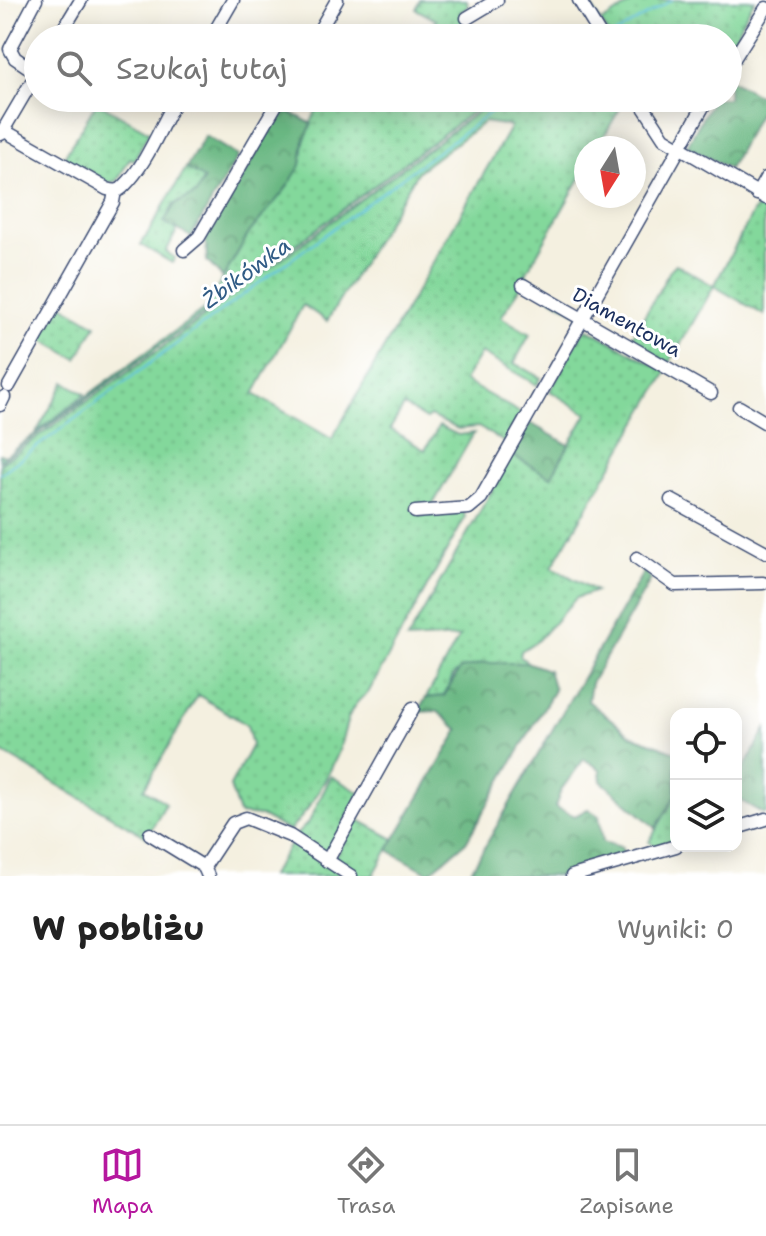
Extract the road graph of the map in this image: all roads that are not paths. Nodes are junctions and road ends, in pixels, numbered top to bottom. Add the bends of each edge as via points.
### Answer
1 (36, 0) edge
2 (81, 0) edge
3 (233, 0) edge
4 (337, 0) edge
5 (497, 0) edge
6 (579, 0) edge
7 (766, 8) edge
8 (467, 18) dead end
9 (66, 24) edge
10 (219, 24) edge
11 (323, 24) edge
12 (593, 24) edge
13 (742, 46) edge
14 (24, 63) edge
15 (24, 95) edge
16 (169, 112) edge
17 (272, 112) edge
18 (646, 112) edge
19 (700, 112) edge
20 (2, 132) edge
21 (679, 147) junction
22 (766, 178) edge
23 (115, 191) junction
24 (762, 196) edge
25 (184, 250) dead end
26 (523, 285) dead end
27 (584, 321) junction
28 (711, 393) dead end
29 (4, 396) edge
30 (739, 407) dead end
31 (766, 423) edge
32 (671, 500) dead end
33 (415, 512) dead end
34 (766, 552) edge
35 (637, 558) dead end
36 (763, 583) dead end
37 (413, 708) dead end
38 (766, 819) edge
39 (742, 826) edge
40 (150, 834) dead end
41 (670, 848) edge
42 (327, 861) junction
43 (206, 871) edge
44 (351, 876) edge
45 (572, 876) edge

1 - 14 street via 10,49
2 - 9 street
3 - 10 street
4 - 11 street
5 - 8 street
6 - 12 street
7 - 13 street
15 - 20 street
16 - 23 street via 126,184
17 - 25 street via 199,237
18 - 21 street via 659,133
19 - 21 street
20 - 23 street
21 - 24 street
21 - 27 street
22 - 24 street
23 - 29 street
26 - 27 street, Diamentowa
27 - 28 street, Diamentowa
27 - 33 street via 472,507
30 - 31 street
32 - 34 street
35 - 36 street via 675,585
37 - 42 street
38 - 39 street
40 - 43 street
41 - 45 street
42 - 43 street via 258,820 242,818 233,823
42 - 44 street

